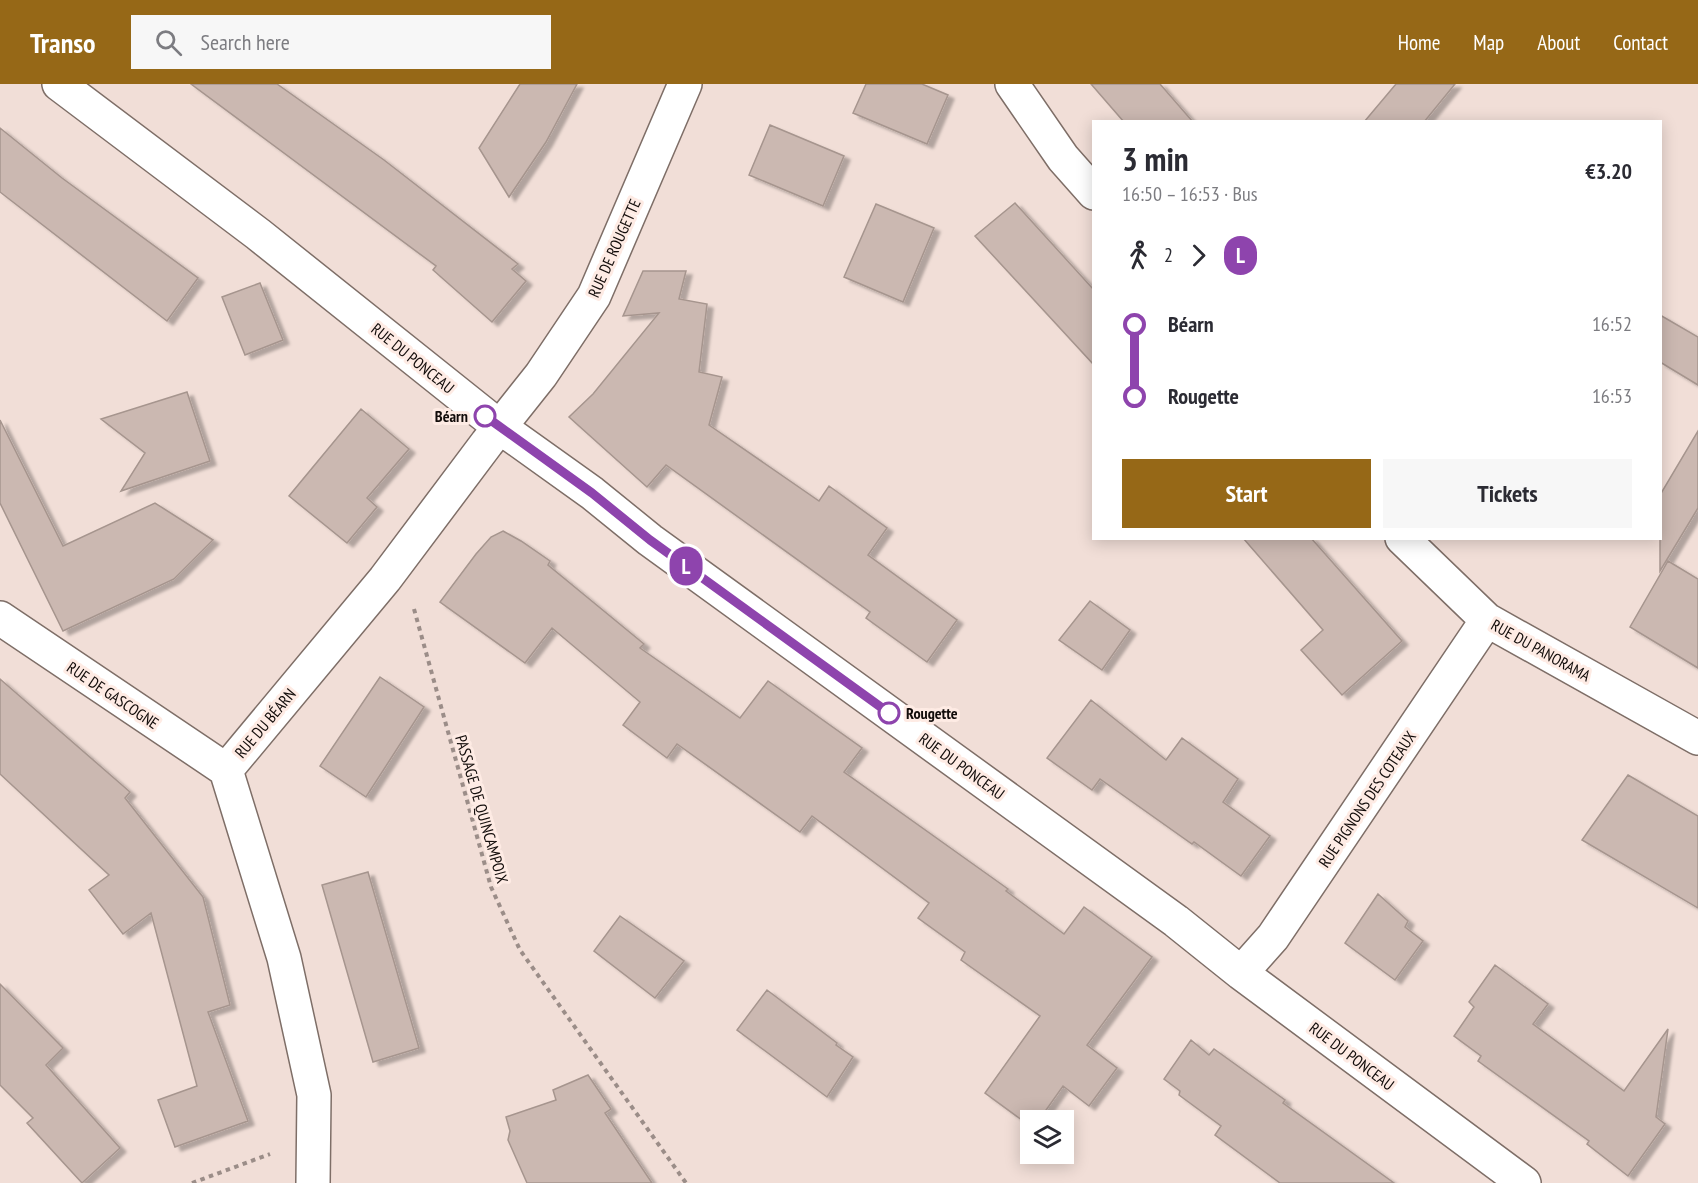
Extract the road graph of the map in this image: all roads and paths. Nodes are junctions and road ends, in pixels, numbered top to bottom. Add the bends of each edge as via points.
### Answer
1 (59, 84) edge
2 (685, 84) edge
3 (1012, 84) edge
4 (1092, 191) edge
5 (501, 428) junction
6 (1404, 540) edge
7 (384, 579) junction
8 (0, 618) edge
9 (1487, 620) junction
10 (1698, 738) edge
11 (226, 771) junction
12 (1242, 973) junction
13 (276, 1152) dead end
14 (192, 1183) edge
15 (313, 1183) edge
16 (686, 1183) edge
17 (1524, 1183) edge

1 - 5 street, RUE DU PONCEAU via 258,234
2 - 5 street, RUE DE ROUGETTE via 594,296
3 - 4 street via 1063,158
5 - 7 street, RUE DU BÉARN
5 - 12 street, RUE DU PONCEAU
6 - 9 street, RUE DU PANORAMA
7 - 11 street, RUE DU BÉARN
7 - 16 path, PASSAGE DE QUINCAMPOIX via 414,608 490,887 520,950
8 - 11 street, RUE DE GASCOGNE
9 - 10 street, RUE DU PANORAMA
9 - 12 street, RUE PIGNONS DES COTEAUX via 1273,937
11 - 15 street, RUE DU BÉARN via 284,958 314,1095
12 - 17 street, RUE DU PONCEAU
13 - 14 path

